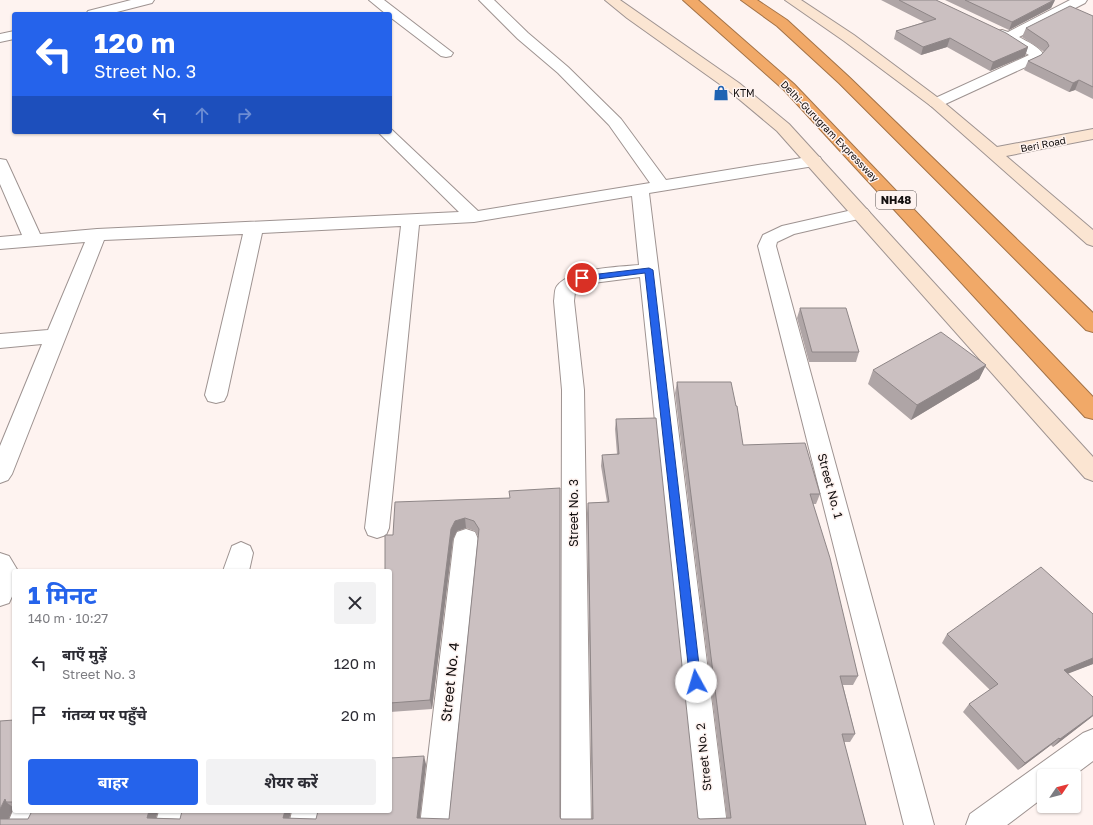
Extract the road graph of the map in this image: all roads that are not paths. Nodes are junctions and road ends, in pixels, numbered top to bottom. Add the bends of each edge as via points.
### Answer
1 (147, 0) edge
2 (376, 0) edge
3 (486, 0) edge
4 (612, 0) edge
5 (690, 0) edge
6 (748, 0) edge
7 (792, 0) edge
8 (1080, 0) edge
9 (101, 12) edge
10 (392, 12) edge
11 (392, 12) edge
12 (988, 27) edge
13 (12, 35) edge
14 (1009, 37) junction
15 (0, 38) edge
16 (446, 53) dead end
17 (936, 103) junction
18 (388, 134) edge
19 (1093, 134) edge
20 (994, 153) junction
21 (814, 161) junction
22 (0, 164) edge
23 (650, 187) junction
24 (861, 213) junction
25 (474, 217) junction
26 (411, 220) junction
27 (254, 228) junction
28 (97, 235) junction
29 (33, 240) junction
30 (1093, 240) edge
31 (0, 243) edge
32 (649, 270) junction
33 (1093, 324) edge
34 (56, 336) junction
35 (0, 341) edge
36 (216, 395) dead end
37 (1093, 410) edge
38 (1093, 472) edge
39 (0, 474) edge
40 (377, 528) dead end
41 (466, 539) dead end
42 (0, 564) edge
43 (0, 595) edge
44 (1093, 743) edge
45 (1058, 769) edge
46 (1037, 784) edge
47 (27, 813) edge
48 (173, 813) edge
49 (306, 813) edge
50 (22, 825) edge
51 (170, 825) edge
52 (304, 825) edge
53 (435, 825) edge
54 (576, 825) edge
55 (712, 825) edge
56 (919, 825) edge
57 (981, 825) edge

1 - 9 street
2 - 10 street
3 - 23 street via 563,70 614,122
4 - 21 main road via 773,117
5 - 37 highway, Delhi-Gurugram Expressway / NH48 via 789,86
6 - 33 highway via 782,23 844,80
7 - 17 main road via 849,38
8 - 14 street
11 - 16 street
12 - 14 street
13 - 15 street
14 - 17 street via 1033,51 1036,57
17 - 20 main road
18 - 25 street
19 - 20 main road, Beri Road
20 - 30 main road
21 - 23 street
21 - 24 main road
22 - 29 street
23 - 25 street
23 - 32 street, Street No. 2
24 - 38 main road
24 - 56 street, Street No. 1 via 788,230 769,238 767,246
25 - 26 street
26 - 27 street
26 - 40 street
27 - 28 street
27 - 36 street
28 - 29 street
28 - 34 street
29 - 31 street
32 - 54 street, Street No. 3 via 582,278 565,289 573,390
32 - 55 street, Street No. 2
34 - 35 street
34 - 39 street
41 - 53 street, Street No. 4
42 - 43 street via 7,575
44 - 45 street
46 - 57 street
47 - 50 street
48 - 51 street
49 - 52 street

